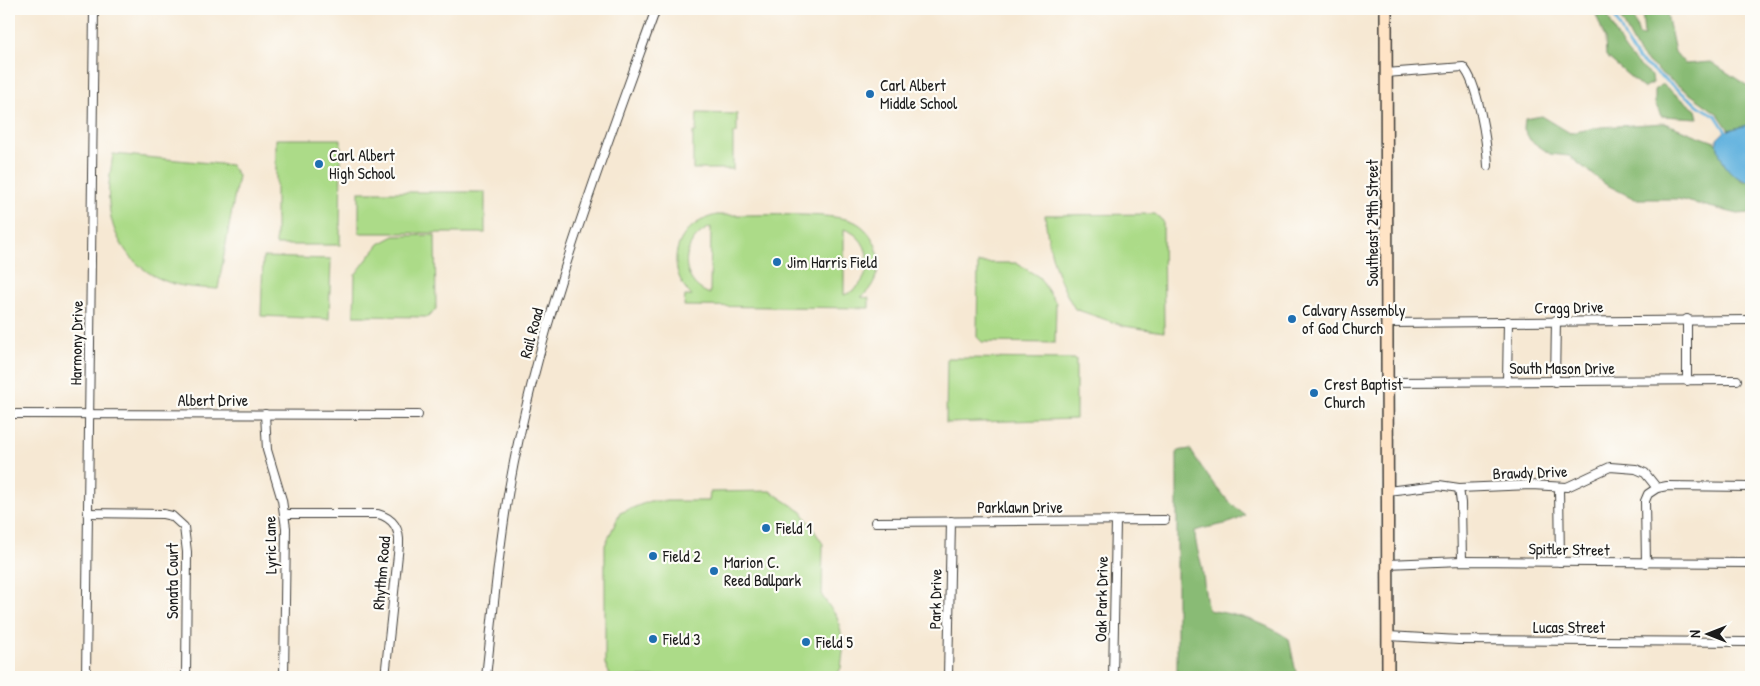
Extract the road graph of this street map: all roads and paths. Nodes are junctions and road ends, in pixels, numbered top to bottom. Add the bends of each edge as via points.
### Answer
1 (94, 9) edge
2 (656, 9) edge
3 (1386, 9) edge
4 (1386, 73) junction
5 (1488, 166) dead end
6 (1687, 319) junction
7 (1556, 320) junction
8 (1751, 320) edge
9 (1508, 321) junction
10 (1388, 323) junction
11 (1688, 380) junction
12 (1738, 380) dead end
13 (1387, 382) junction
14 (1507, 382) junction
15 (1555, 382) junction
16 (9, 414) edge
17 (89, 414) junction
18 (265, 414) junction
19 (418, 415) dead end
20 (1558, 487) junction
21 (1751, 487) edge
22 (1459, 488) junction
23 (1657, 488) junction
24 (1387, 491) junction
25 (88, 513) junction
26 (284, 514) junction
27 (1165, 520) dead end
28 (951, 521) junction
29 (1116, 521) junction
30 (876, 522) dead end
31 (1462, 561) junction
32 (1560, 562) junction
33 (1646, 563) junction
34 (1751, 563) edge
35 (1387, 564) junction
36 (1388, 636) junction
37 (1751, 642) edge
38 (86, 677) edge
39 (186, 677) edge
40 (284, 677) edge
41 (385, 677) edge
42 (486, 677) edge
43 (948, 677) edge
44 (1112, 677) edge
45 (1388, 677) edge

1 - 17 street, Harmony Drive
2 - 42 street, Rail Road via 563,270 540,349 509,488
3 - 4 main road, Southeast 29th Street
4 - 5 street via 1463,67 1470,74 1476,91
4 - 10 main road, Southeast 29th Street
6 - 7 street, Cragg Drive
6 - 8 street, Cragg Drive
6 - 11 street
7 - 9 street, Cragg Drive
7 - 15 street
9 - 10 street, Cragg Drive
9 - 14 street
10 - 13 main road, Southeast 29th Street
11 - 12 street, South Mason Drive
11 - 15 street, South Mason Drive
13 - 14 street, South Mason Drive
13 - 24 main road, Southeast 29th Street
14 - 15 street, South Mason Drive
16 - 17 street, Albert Drive
17 - 18 street, Albert Drive
17 - 25 street, Harmony Drive
18 - 19 street, Albert Drive
18 - 26 street, Lyric Lane via 266,450
20 - 22 street, Brawdy Drive
20 - 23 street, Brawdy Drive via 1577,484 1610,467 1621,467 1645,473
20 - 32 street
21 - 23 street
22 - 24 street, Brawdy Drive via 1439,485
22 - 31 street
23 - 33 street via 1648,494 1645,501
24 - 35 main road, Southeast 29th Street
25 - 38 street, Harmony Drive
25 - 39 street, Sonata Court via 163,514 172,516 184,527 187,552
26 - 40 street, Lyric Lane
26 - 41 street, Rhythm Road via 378,514 398,529
27 - 29 street, Parklawn Drive
28 - 29 street, Parklawn Drive
28 - 30 street, Parklawn Drive
28 - 43 street, Park Drive
29 - 44 street, Oak Park Drive
31 - 32 street, Spitler Street
31 - 35 street, Spitler Street
32 - 33 street, Spitler Street
33 - 34 street, Spitler Street
35 - 36 main road, Southeast 29th Street
36 - 37 street, Lucas Street via 1459,640
36 - 45 main road, Southeast 29th Street

